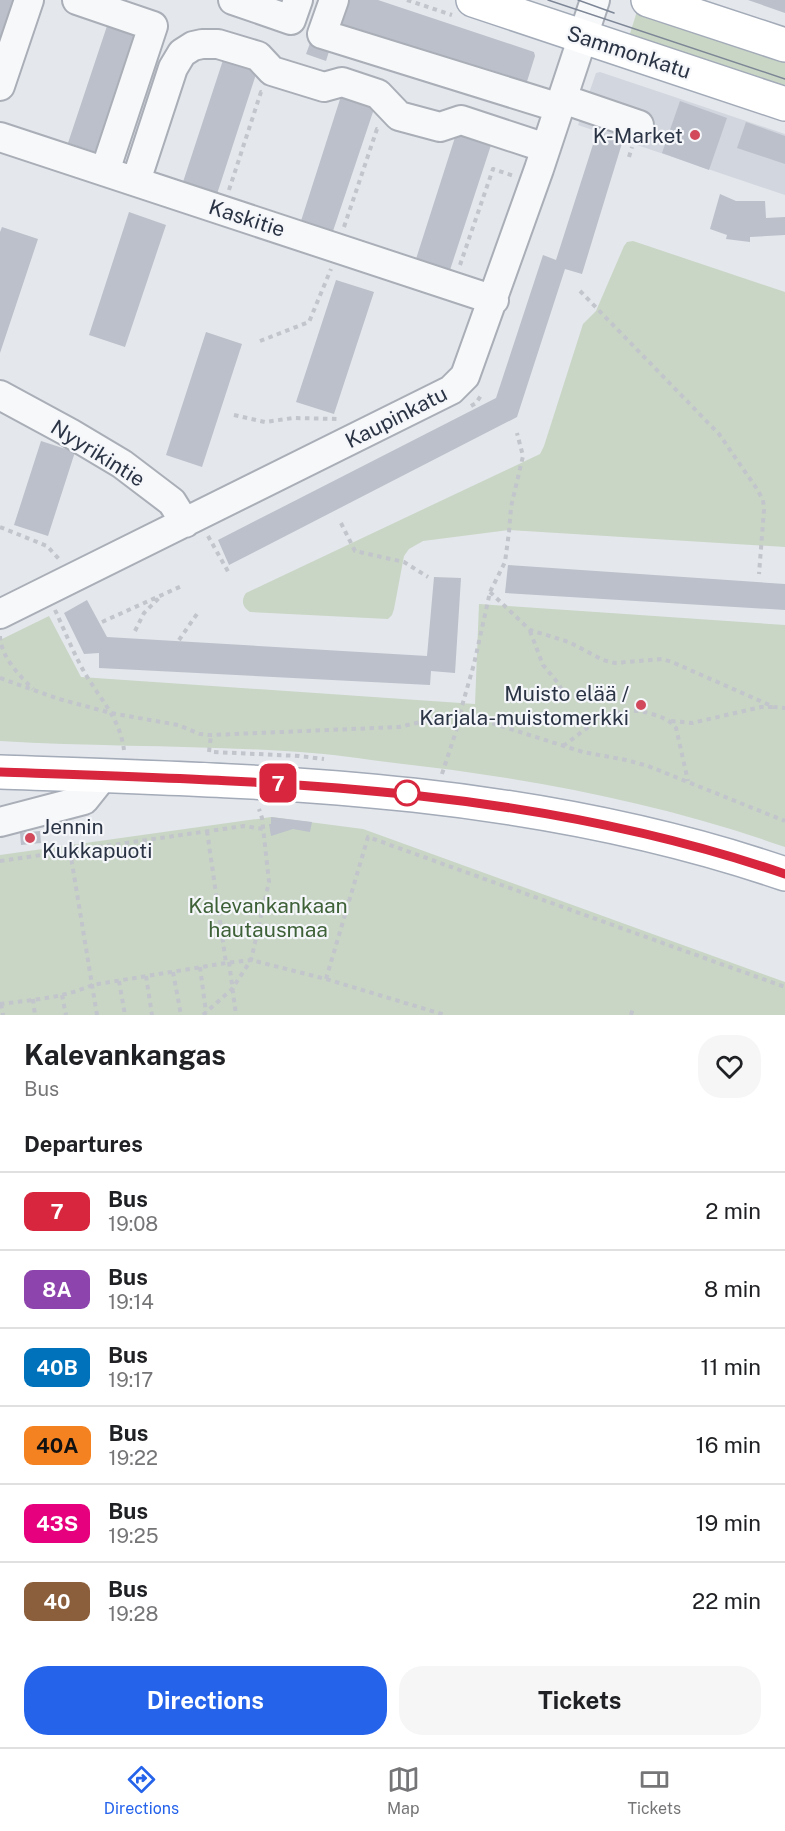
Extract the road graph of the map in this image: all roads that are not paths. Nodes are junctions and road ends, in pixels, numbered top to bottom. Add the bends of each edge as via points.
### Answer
1 (28, 0) edge
2 (77, 0) edge
3 (233, 0) edge
4 (298, 0) edge
5 (333, 0) edge
6 (473, 0) edge
7 (595, 0) edge
8 (648, 0) edge
9 (584, 37) junction
10 (785, 45) edge
11 (0, 86) edge
12 (561, 103) junction
13 (785, 104) edge
14 (639, 125) dead end
15 (0, 137) edge
16 (536, 145) junction
17 (105, 171) junction
18 (136, 182) junction
19 (494, 300) junction
20 (0, 395) edge
21 (197, 533) junction
22 (5, 623) edge
23 (0, 772) edge
24 (104, 775) junction
25 (0, 822) edge
26 (785, 874) edge

1 - 11 street
2 - 17 street via 153,26
3 - 4 street via 291,20
5 - 12 street via 322,34
6 - 9 main road, Sammonkatu
7 - 9 street, Kaupinkatu
8 - 10 main road
9 - 12 street, Kaupinkatu
9 - 13 main road, Sammonkatu
12 - 14 street
12 - 16 street, Kaupinkatu
15 - 17 street, Kaskitie
16 - 18 street via 460,120 440,127 399,116 378,94 342,82 324,87 272,71 258,56 218,44 202,44 182,53 172,68
16 - 19 street, Kaupinkatu
17 - 18 street, Kaskitie
18 - 19 street, Kaskitie
19 - 21 street, Kaupinkatu via 465,376 451,390
20 - 21 street, Nyyrikintie via 122,464 172,502
21 - 22 street, Kaupinkatu
23 - 24 main road
24 - 25 street via 84,800
24 - 26 main road via 332,787 481,802 646,833

